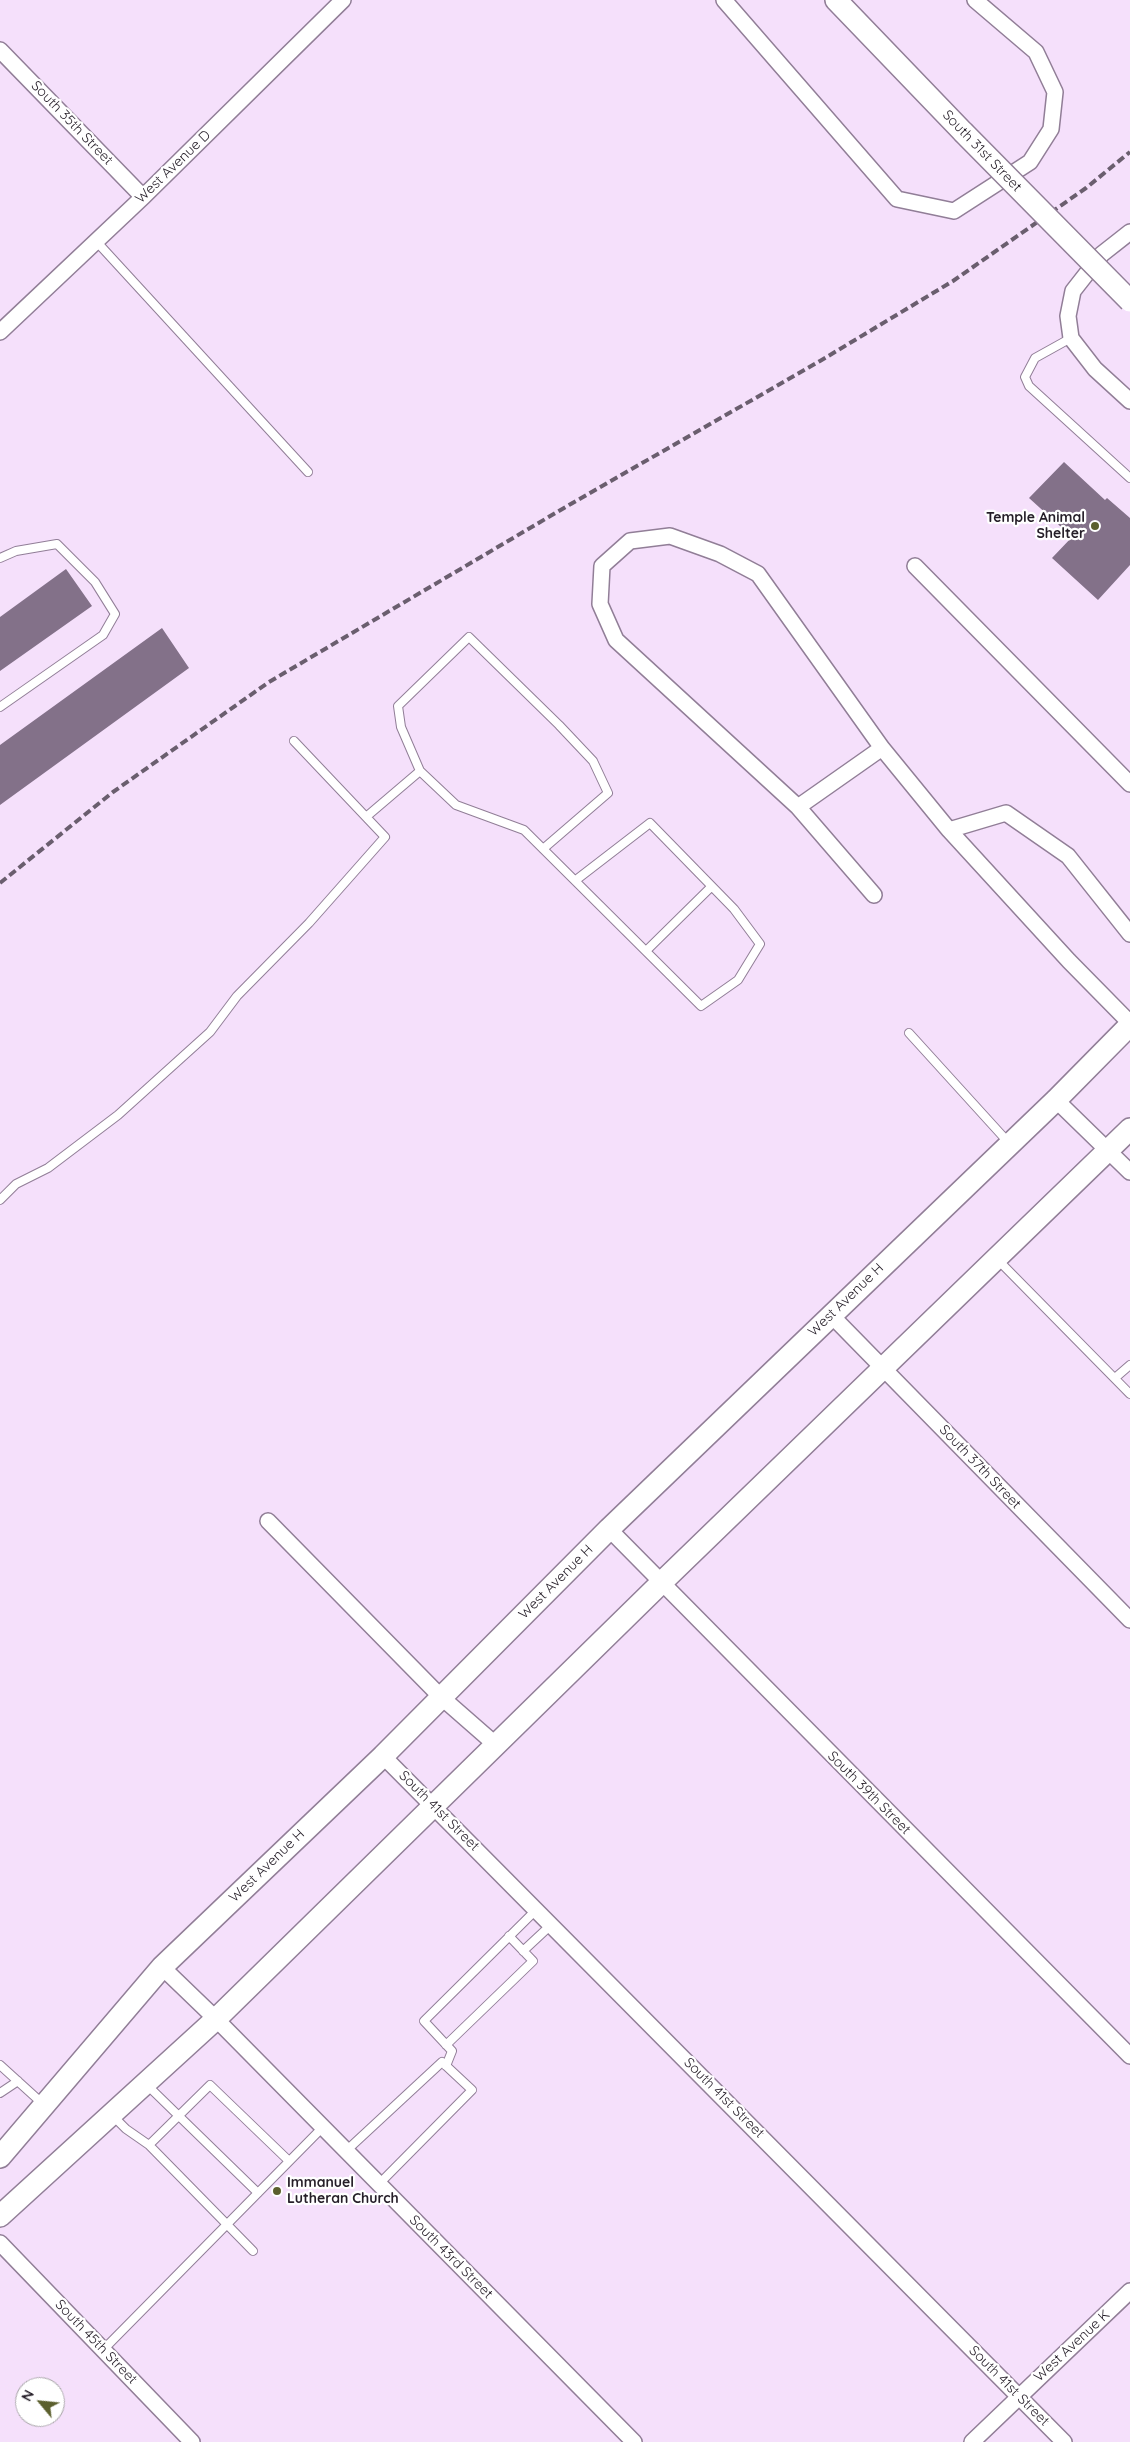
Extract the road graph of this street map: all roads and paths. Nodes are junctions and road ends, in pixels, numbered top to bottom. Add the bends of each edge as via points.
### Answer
1 (343, 0) edge
2 (724, 0) edge
3 (836, 0) edge
4 (975, 0) edge
5 (0, 50) edge
6 (143, 196) junction
7 (1130, 232) edge
8 (96, 241) junction
9 (1130, 301) edge
10 (0, 332) edge
11 (1071, 338) junction
12 (1130, 401) edge
13 (308, 472) dead end
14 (1130, 478) edge
15 (0, 558) edge
16 (915, 566) dead end
17 (0, 707) edge
18 (294, 741) dead end
19 (882, 748) junction
20 (420, 771) junction
21 (1130, 784) edge
22 (798, 806) junction
23 (366, 817) junction
24 (949, 830) junction
25 (544, 849) junction
26 (576, 880) junction
27 (711, 887) junction
28 (874, 895) dead end
29 (1130, 934) edge
30 (647, 950) junction
31 (1130, 1024) edge
32 (909, 1033) dead end
33 (1056, 1100) junction
34 (1130, 1129) edge
35 (1010, 1144) junction
36 (1108, 1150) junction
37 (1130, 1172) edge
38 (0, 1200) edge
39 (996, 1258) junction
40 (831, 1315) junction
41 (1130, 1365) edge
42 (883, 1368) junction
43 (1115, 1378) junction
44 (1130, 1394) edge
45 (268, 1521) dead end
46 (609, 1529) junction
47 (662, 1583) junction
48 (1130, 1620) edge
49 (440, 1696) junction
50 (496, 1745) junction
51 (383, 1756) junction
52 (434, 1805) junction
53 (537, 1909) junction
54 (552, 1924) junction
55 (509, 1936) junction
56 (523, 1951) junction
57 (162, 1967) junction
58 (216, 2019) junction
59 (446, 2045) junction
60 (1130, 2056) edge
61 (0, 2065) edge
62 (446, 2066) junction
63 (18, 2081) junction
64 (146, 2084) junction
65 (0, 2093) edge
66 (44, 2105) junction
67 (112, 2114) junction
68 (178, 2117) junction
69 (322, 2127) junction
70 (149, 2145) junction
71 (346, 2151) junction
72 (0, 2157) edge
73 (289, 2161) junction
74 (379, 2184) junction
75 (258, 2193) junction
76 (0, 2216) edge
77 (226, 2224) junction
78 (0, 2243) edge
79 (252, 2250) dead end
80 (1130, 2291) edge
81 (103, 2350) junction
82 (1019, 2396) junction
83 (192, 2442) edge
84 (634, 2442) edge
85 (972, 2442) edge
86 (1064, 2442) edge

1 - 6 street, West Avenue D
2 - 4 street via 897,199 954,210 1030,162 1051,129 1055,92 1036,52
3 - 9 main road, South 31st Street, bridge
5 - 6 street, South 35th Street
6 - 8 street, West Avenue D
7 - 11 street via 1102,254 1072,291 1068,316
8 - 10 street, West Avenue D
8 - 13 lane
11 - 12 street via 1095,369
11 - 14 lane via 1035,358 1025,377 1029,386
15 - 17 lane via 16,551 57,544 95,582 115,614 103,635
16 - 21 street
18 - 23 lane
19 - 22 street
19 - 22 street via 758,574 720,554 670,536 630,541 602,566 600,604 616,640
19 - 24 street
20 - 23 lane
20 - 25 lane via 456,805 524,830
20 - 25 lane via 401,727 398,706 469,637 593,761 608,793
22 - 28 street
23 - 38 lane via 385,837 309,923 237,996 210,1032 118,1114 48,1168 16,1184
24 - 29 street via 1006,814 1068,856
24 - 31 street via 1068,962
25 - 26 lane
26 - 27 lane via 650,823
26 - 30 lane
27 - 30 lane
27 - 30 lane via 734,909 760,944 738,980 701,1006
31 - 33 main road, West Avenue H
32 - 35 lane
33 - 35 main road, West Avenue H
33 - 36 street
34 - 36 main road
35 - 40 main road, West Avenue H
36 - 37 street
36 - 39 main road
39 - 42 main road
39 - 43 lane
40 - 42 street, South 37th Street
40 - 46 main road, West Avenue H
41 - 43 lane
42 - 47 main road
42 - 48 street, South 37th Street
43 - 44 lane
45 - 49 street
46 - 47 street, South 39th Street
46 - 49 main road, West Avenue H
47 - 50 main road
47 - 60 street, South 39th Street
49 - 50 street
49 - 51 main road, West Avenue H
50 - 52 main road
51 - 52 street, South 41st Street
51 - 57 main road, West Avenue H
52 - 53 street, South 41st Street
52 - 58 main road
53 - 54 street, South 41st Street
53 - 55 lane
54 - 56 lane
54 - 82 street, South 41st Street
55 - 56 lane
55 - 59 lane via 424,2021
56 - 59 lane via 533,1961
57 - 58 street, South 43rd Street
57 - 66 main road, West Avenue H
58 - 64 main road
58 - 69 street, South 43rd Street
59 - 62 lane via 452,2051
61 - 63 lane
62 - 71 lane via 442,2062
62 - 74 lane via 472,2090
63 - 65 lane
63 - 66 lane
64 - 67 main road
64 - 68 lane
66 - 72 main road, West Avenue H
67 - 70 lane via 126,2129
67 - 76 main road
68 - 70 lane
68 - 73 lane via 210,2085
68 - 75 lane
69 - 71 street, South 43rd Street
69 - 73 lane
70 - 77 lane
71 - 74 street, South 43rd Street
73 - 75 lane
74 - 84 street, South 43rd Street
75 - 77 lane
77 - 79 lane
77 - 81 lane
78 - 81 street, South 45th Street
80 - 82 street, West Avenue K
81 - 83 street, South 45th Street
82 - 85 street, West Avenue K
82 - 86 street, South 41st Street

